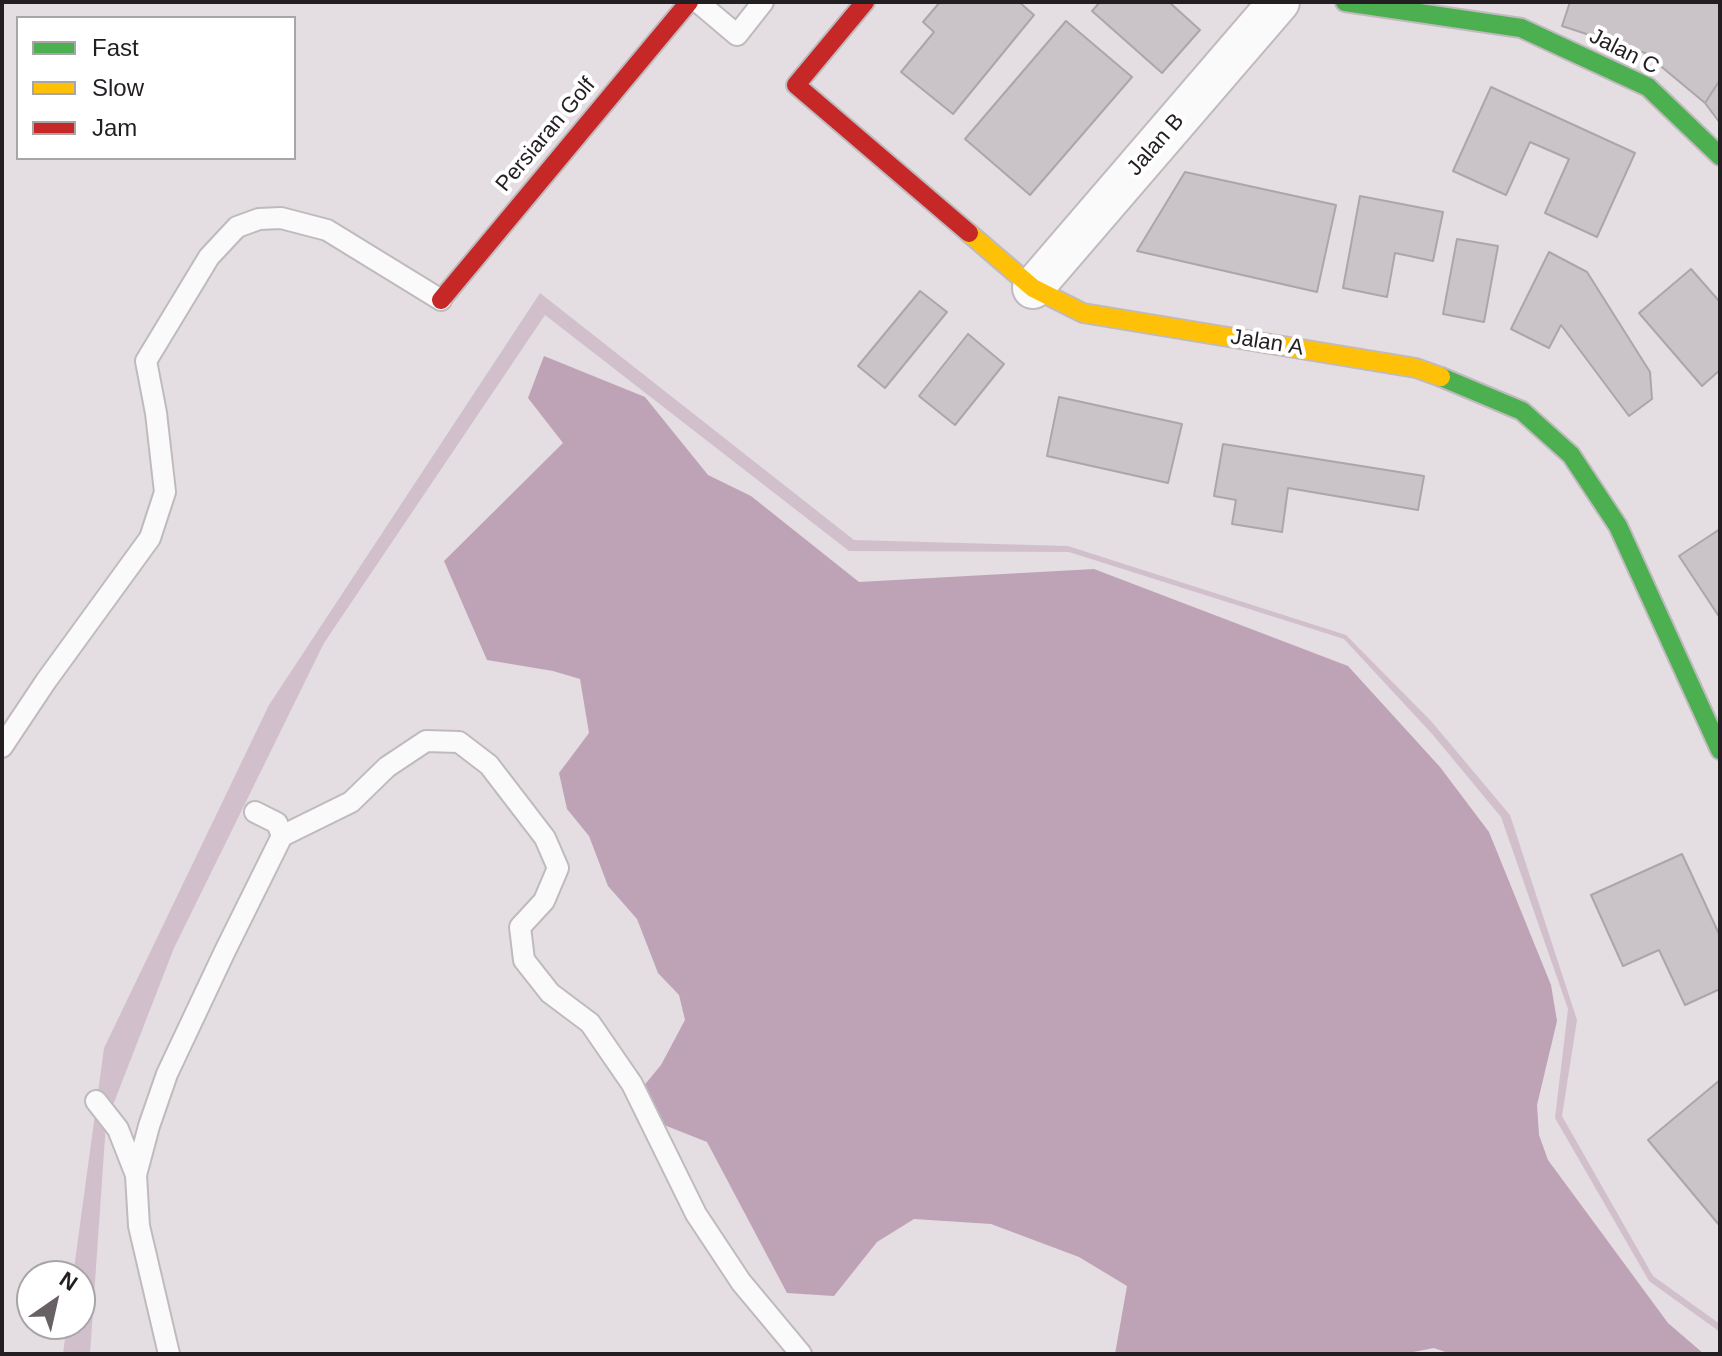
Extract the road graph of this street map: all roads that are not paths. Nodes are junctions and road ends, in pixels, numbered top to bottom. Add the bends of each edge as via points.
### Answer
1 (689, 2) edge
2 (698, 2) edge
3 (763, 2) edge
4 (865, 2) edge
5 (1279, 2) edge
6 (1345, 2) edge
7 (1720, 156) edge
8 (1033, 288) junction
9 (441, 300) joint
10 (2, 747) edge
11 (1720, 750) edge
12 (255, 812) dead end
13 (282, 836) junction
14 (96, 1101) dead end
15 (136, 1175) junction
16 (168, 1349) edge
17 (801, 1354) edge

1 - 9 street, Persiaran Golf
2 - 3 lane via 737,35
4 - 8 street, Jalan A via 796,85
5 - 8 street, Jalan B
6 - 7 street, Jalan C via 1521,28 1648,87
8 - 11 street, Jalan A via 1083,313 1416,368 1522,411 1571,455 1618,526
9 - 10 lane via 327,230 281,218 237,227 209,257 146,361 165,492 150,538
12 - 13 lane via 277,823
13 - 15 lane via 167,1074
13 - 17 lane via 351,802 387,767 426,741 459,742 489,765 545,838 558,868 544,901 520,927 524,960 550,993 590,1023 632,1084 704,1226 741,1282
14 - 15 lane via 118,1129
15 - 16 lane via 139,1226

